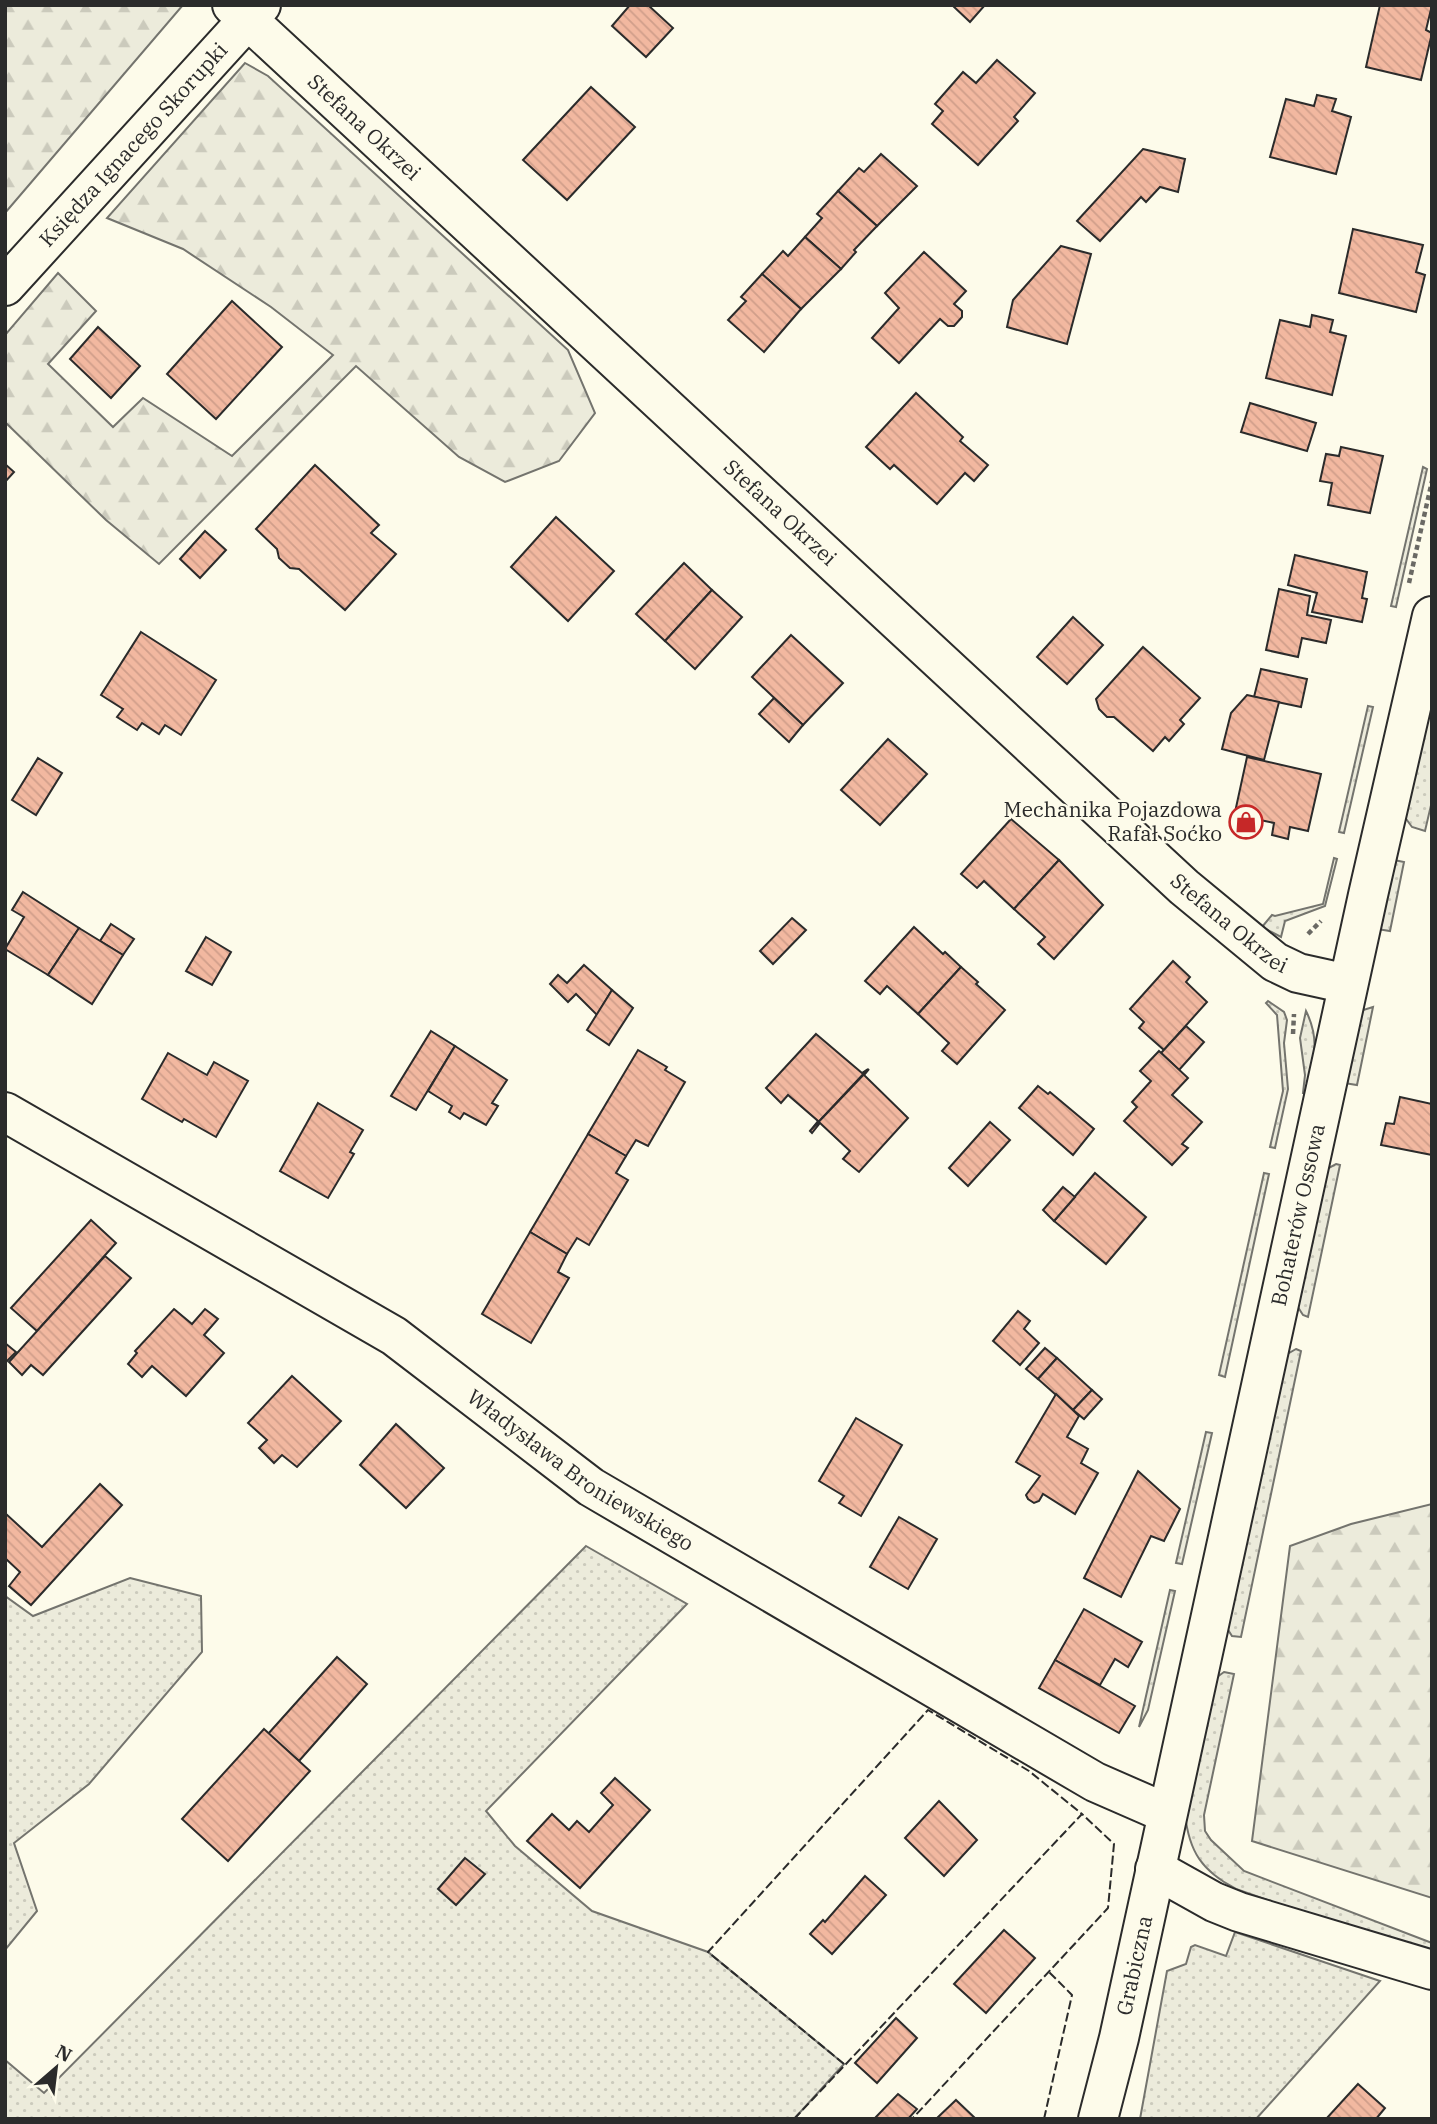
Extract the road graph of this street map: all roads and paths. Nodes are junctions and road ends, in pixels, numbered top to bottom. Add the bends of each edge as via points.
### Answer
1 (247, 10) edge
2 (5, 286) edge
3 (1432, 616) edge
4 (1348, 984) junction
5 (5, 1112) edge
6 (1167, 1813) junction
7 (1155, 1869) junction
8 (1432, 1970) edge
9 (1098, 2119) edge

1 - 2 street, Księdza Ignacego Skorupki
1 - 4 street, Stefana Okrzei via 1184,887 1275,962 1298,973
3 - 4 street, Bohaterów Ossowa
4 - 6 street, Bohaterów Ossowa
5 - 6 street, Władysława Broniewskiego via 394,1336 591,1487 1095,1782
6 - 7 street, Grabiczna
7 - 8 street via 1239,1912
7 - 9 street, Grabiczna

